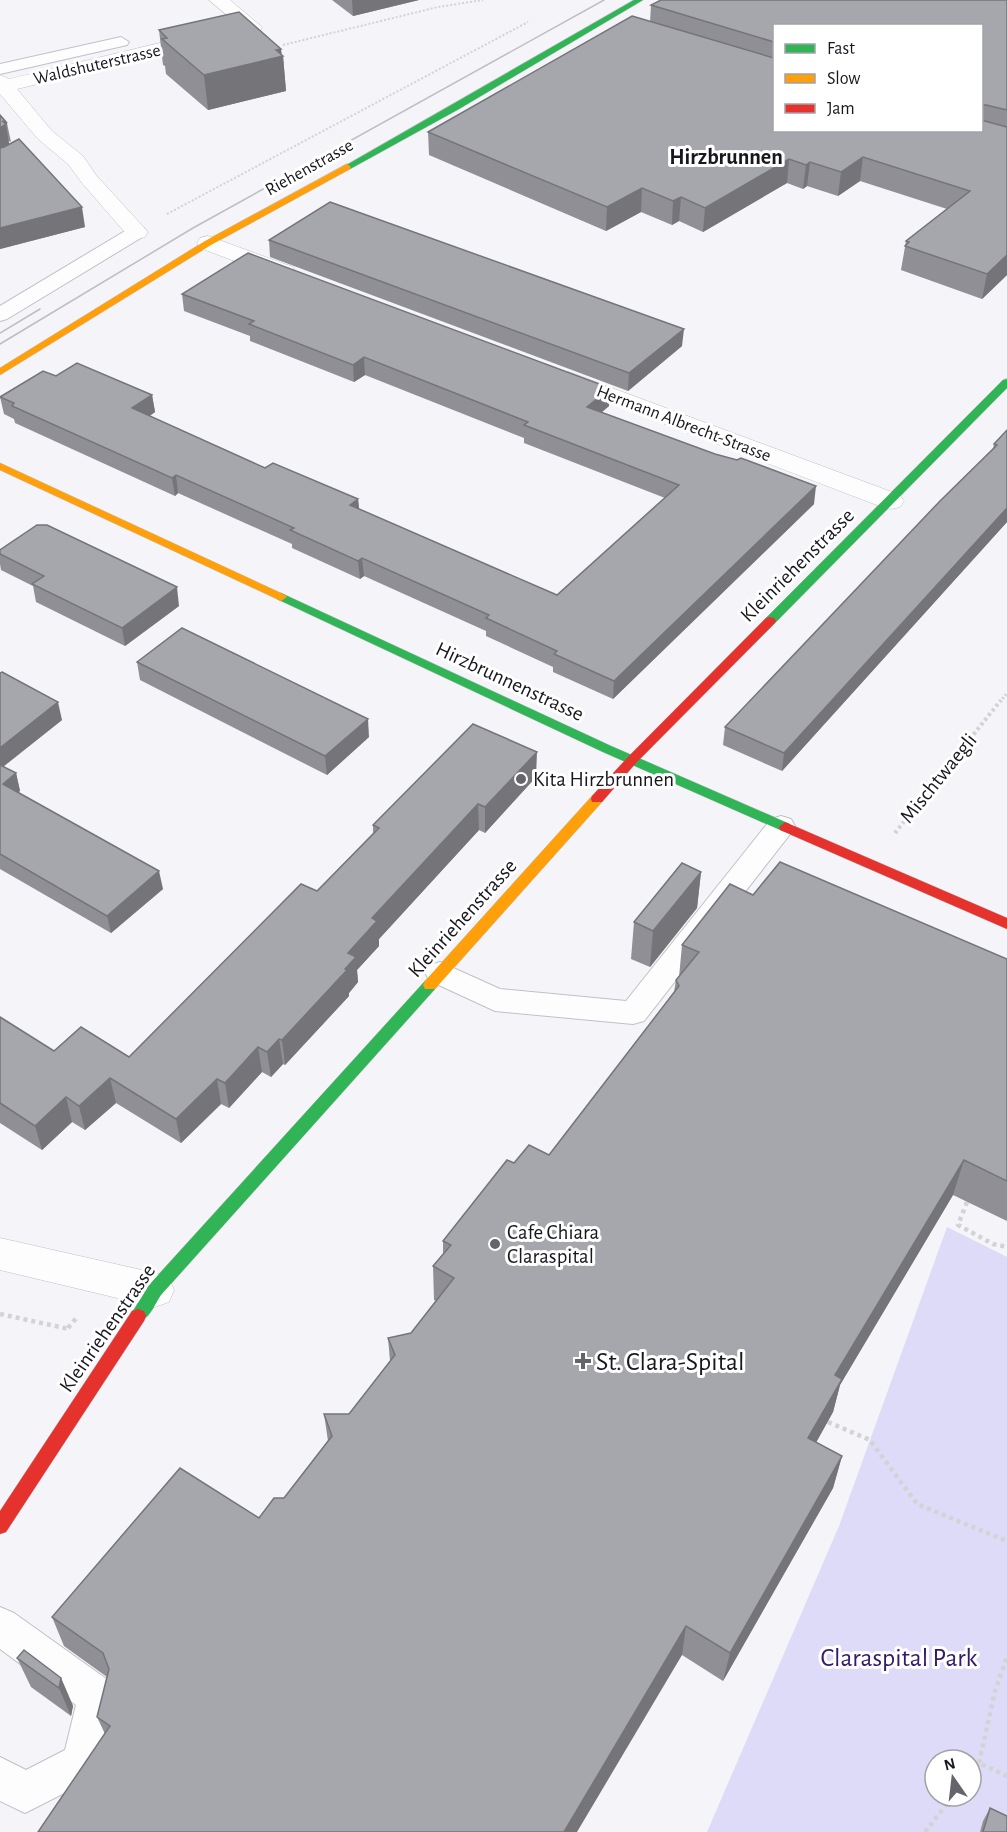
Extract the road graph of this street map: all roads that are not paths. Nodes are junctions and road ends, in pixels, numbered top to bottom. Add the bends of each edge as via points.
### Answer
1 (218, 0) edge
2 (639, 0) edge
3 (600, 21) junction
4 (625, 29) edge
5 (122, 42) dead end
6 (1, 79) edge
7 (45, 135) junction
8 (27, 145) edge
9 (137, 232) joint
10 (208, 243) junction
11 (308, 280) edge
12 (0, 315) edge
13 (0, 372) edge
14 (553, 373) edge
15 (1007, 382) edge
16 (0, 466) edge
17 (891, 501) junction
18 (632, 760) junction
19 (781, 826) junction
20 (1007, 924) edge
21 (440, 973) junction
22 (0, 1254) edge
23 (155, 1290) junction
24 (0, 1526) edge
25 (0, 1626) edge
26 (0, 1776) edge

1 - 6 street, Waldshuterstrasse via 253,27
2 - 3 street, Riehenstrasse
3 - 4 street
3 - 10 street, Riehenstrasse via 456,107
5 - 6 lane
6 - 7 street
7 - 8 street
7 - 9 street via 76,160
9 - 12 lane
10 - 11 street
10 - 13 street, Riehenstrasse
14 - 17 street, Hermann Albrecht-Strasse
15 - 17 street, Kleinriehenstrasse
16 - 18 street, Hirzbrunnenstrasse
17 - 18 street, Kleinriehenstrasse
18 - 19 street, Hirzbrunnenstrasse
18 - 21 street, Kleinriehenstrasse
19 - 20 street, Hirzbrunnenstrasse
19 - 21 lane via 633,1013 495,1000
21 - 23 street, Kleinriehenstrasse
22 - 23 street
23 - 24 street, Kleinriehenstrasse
25 - 26 lane via 98,1697 82,1763 25,1793

